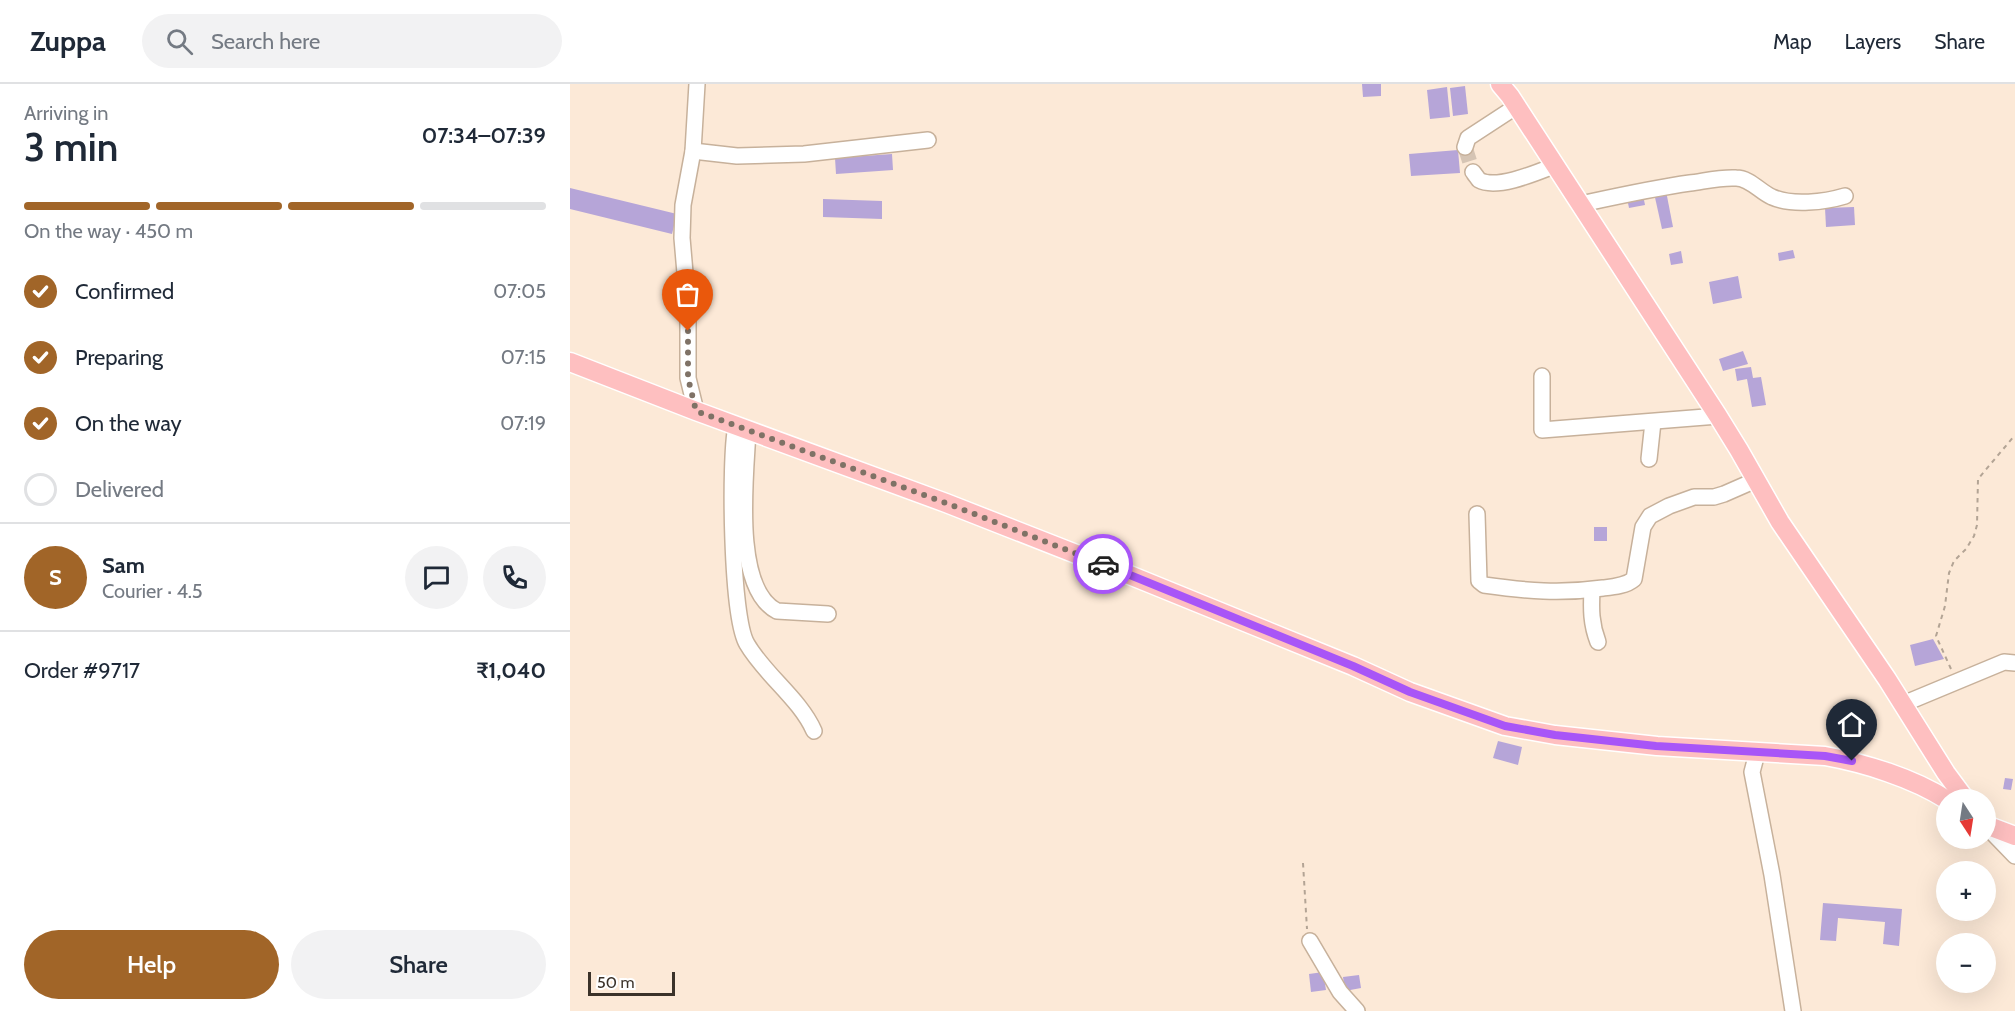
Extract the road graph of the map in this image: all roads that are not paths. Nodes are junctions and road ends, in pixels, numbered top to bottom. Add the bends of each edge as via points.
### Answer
1 (697, 84) edge
2 (1500, 84) edge
3 (1517, 106) junction
4 (928, 140) dead end
5 (1465, 147) dead end
6 (693, 151) junction
7 (1556, 165) junction
8 (1473, 172) dead end
9 (1845, 196) dead end
10 (1581, 204) junction
11 (570, 362) edge
12 (1542, 376) dead end
13 (696, 411) junction
14 (1718, 416) junction
15 (1653, 422) junction
16 (742, 428) junction
17 (1649, 459) dead end
18 (1756, 480) junction
19 (1477, 514) dead end
20 (1592, 590) junction
21 (828, 614) dead end
22 (1598, 642) dead end
23 (2015, 663) edge
24 (1903, 704) junction
25 (814, 731) dead end
26 (1757, 753) junction
27 (1958, 789) edge
28 (1936, 795) edge
29 (1996, 829) edge
30 (1996, 836) edge
31 (2015, 836) edge
32 (2015, 856) edge
33 (1310, 941) road end
34 (1357, 1011) edge
35 (1793, 1011) edge

1 - 6 street
2 - 3 main road
3 - 5 street via 1468,138
3 - 7 main road
4 - 6 street via 804,154 736,156
6 - 13 street via 683,205 682,238 688,378
7 - 8 street via 1490,182 1479,180
7 - 10 main road
9 - 10 street via 1824,202 1783,201 1747,181 1722,178
10 - 14 main road
11 - 13 main road
12 - 15 street via 1542,430
13 - 16 main road
14 - 15 street
14 - 18 main road
15 - 17 street
16 - 21 street via 746,548 754,585 769,607
16 - 25 street via 732,458 737,604 745,641
16 - 26 main road via 946,503 1410,692 1505,726 1656,746
18 - 20 street via 1724,494 1694,497 1650,516 1643,527 1634,579
18 - 24 main road
19 - 20 street via 1479,581 1484,585 1538,592
20 - 22 street via 1590,613
23 - 24 street via 2004,662
24 - 27 main road
26 - 28 main road via 1852,761
26 - 35 street via 1752,772
29 - 31 main road
30 - 32 street
33 - 34 street via 1340,992

